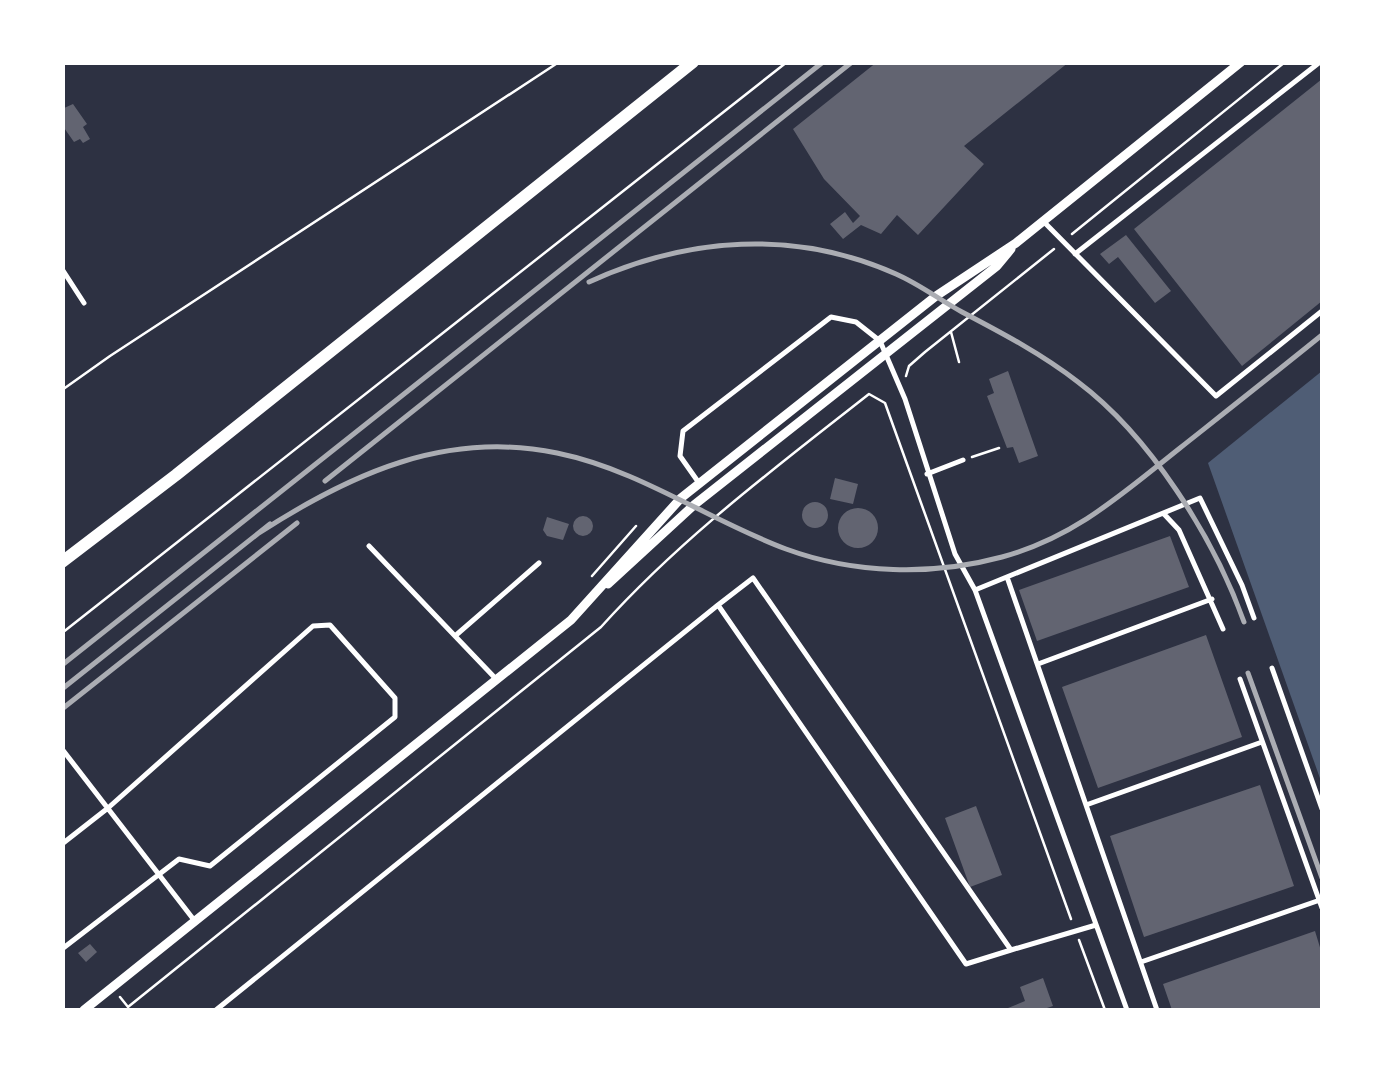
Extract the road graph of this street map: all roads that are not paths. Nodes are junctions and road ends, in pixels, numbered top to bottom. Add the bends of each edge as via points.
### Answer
1 (692, 62) edge
2 (1241, 62) edge
3 (1320, 62) edge
4 (1043, 221) junction
5 (1016, 243) junction
6 (1074, 254) junction
7 (62, 269) edge
8 (84, 302) dead end
9 (1322, 311) edge
10 (880, 340) junction
11 (886, 354) junction
12 (964, 460) road end
13 (927, 474) junction
14 (699, 484) junction
15 (1164, 514) junction
16 (369, 546) dead end
17 (62, 562) edge
18 (539, 563) dead end
19 (1007, 577) junction
20 (602, 588) junction
21 (975, 590) junction
22 (1212, 599) junction
23 (718, 605) junction
24 (1254, 618) dead end
25 (1223, 629) dead end
26 (455, 636) junction
27 (1038, 664) junction
28 (1272, 668) dead end
29 (1240, 679) dead end
30 (496, 680) junction
31 (1263, 742) junction
32 (62, 749) edge
33 (1086, 805) junction
34 (108, 808) junction
35 (1322, 808) edge
36 (62, 844) edge
37 (158, 874) junction
38 (1321, 904) edge
39 (196, 923) junction
40 (1096, 925) junction
41 (62, 950) edge
42 (1011, 950) junction
43 (1141, 962) junction
44 (84, 1010) edge
45 (216, 1010) edge
46 (1127, 1010) edge
47 (1158, 1010) edge

1 - 17 main road
2 - 4 street
3 - 6 lane
4 - 5 street
4 - 6 lane
5 - 10 street
5 - 11 street via 998,266
6 - 9 lane via 1216,396
7 - 8 lane
10 - 11 lane
10 - 14 street
10 - 14 lane via 856,322 830,317 683,431 680,456
11 - 13 lane
11 - 20 street via 694,505
12 - 13 lane
13 - 21 lane
14 - 20 street via 645,534
15 - 19 lane
15 - 22 lane via 1179,530
15 - 24 lane via 1200,498
16 - 26 lane
18 - 26 lane
19 - 21 lane
19 - 27 lane
20 - 30 street
21 - 40 lane
22 - 25 lane
22 - 27 lane
23 - 42 lane via 966,964
23 - 42 lane via 754,578
23 - 45 lane
26 - 30 lane
27 - 33 lane
28 - 35 lane
29 - 31 lane
30 - 39 street
31 - 33 lane
31 - 38 lane
32 - 34 lane
33 - 43 lane
34 - 36 lane
34 - 37 lane
34 - 37 lane via 313,626 330,625 395,698 395,717 210,866 179,859
37 - 39 lane
37 - 41 lane
38 - 43 lane
39 - 44 street
40 - 42 lane
40 - 46 lane
43 - 47 lane

